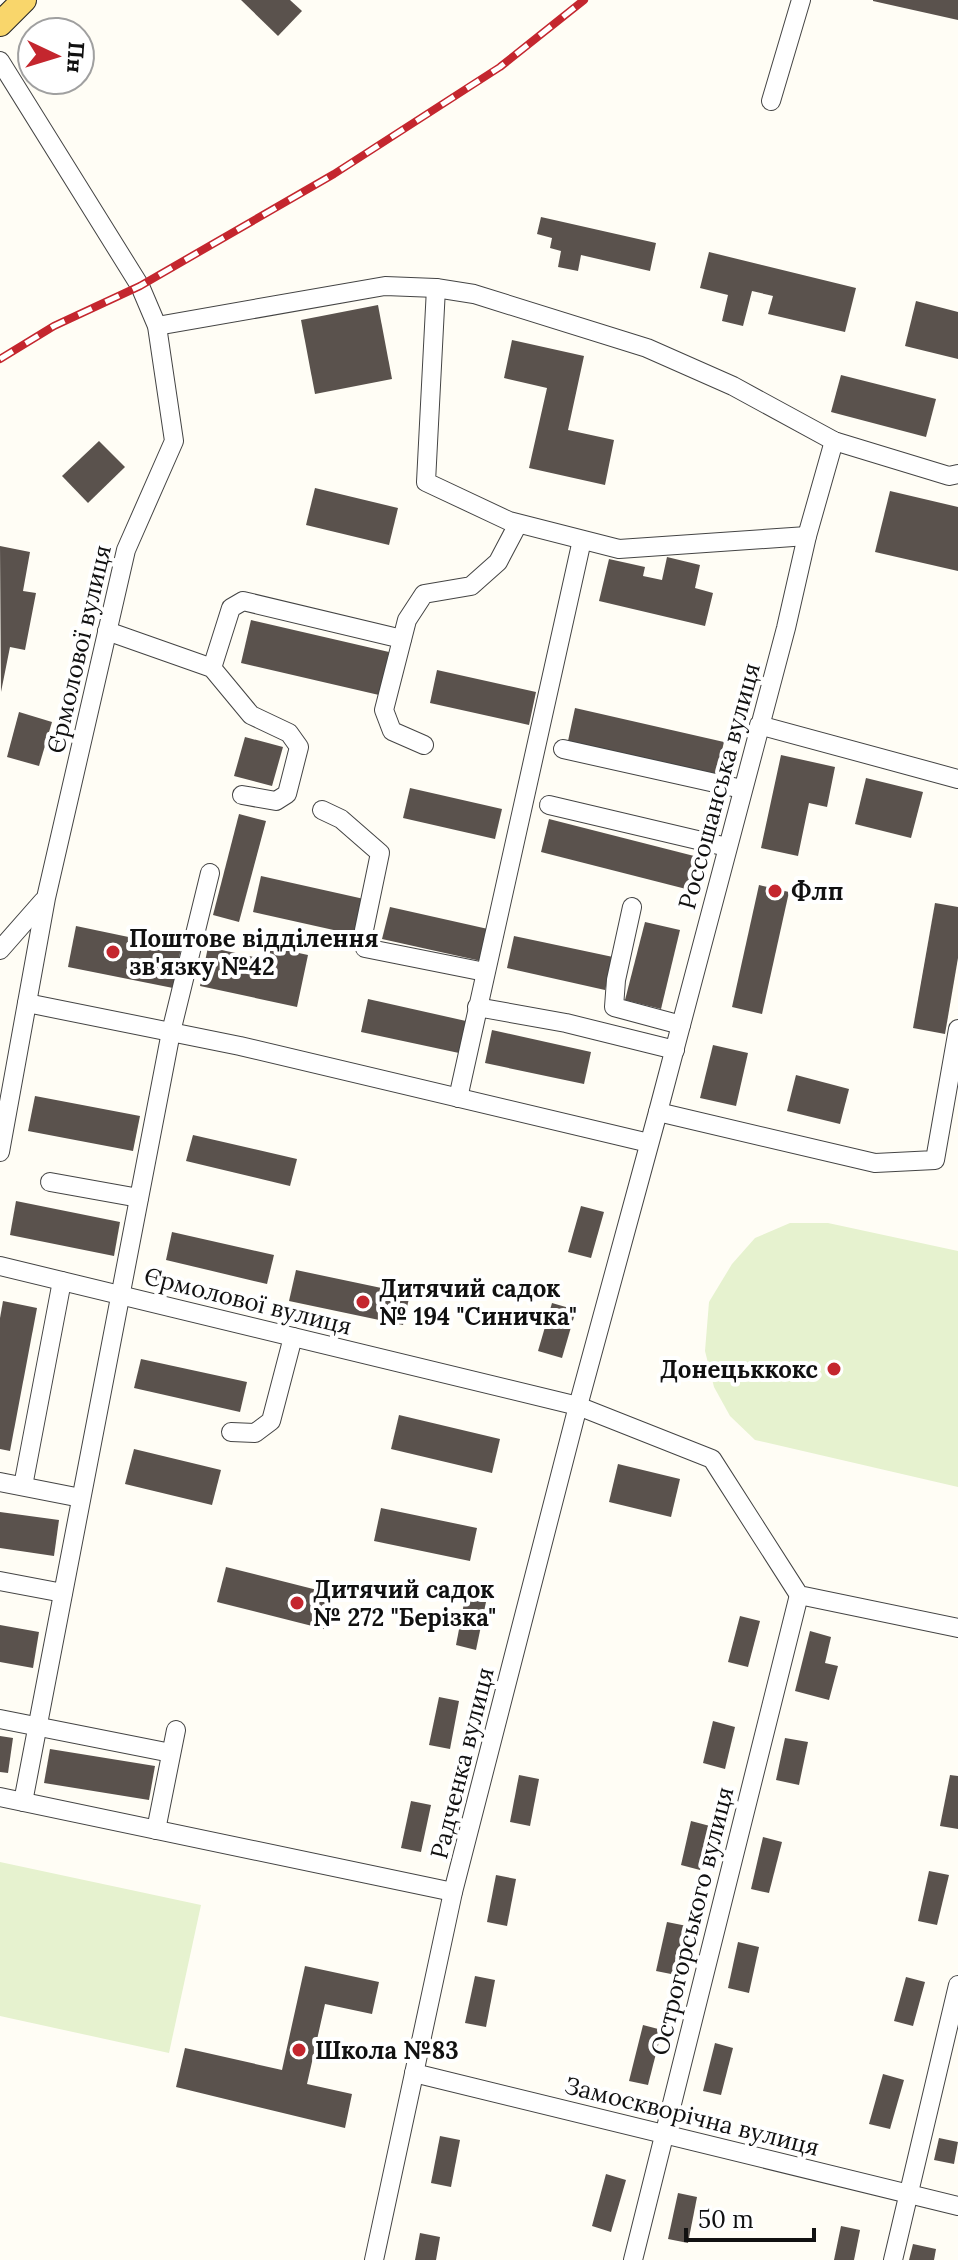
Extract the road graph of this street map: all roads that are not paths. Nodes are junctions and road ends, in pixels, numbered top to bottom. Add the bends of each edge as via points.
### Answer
1 (24, 0) edge
2 (801, 0) edge
3 (0, 24) edge
4 (0, 61) edge
5 (771, 101) dead end
6 (436, 288) junction
7 (157, 326) junction
8 (834, 441) junction
9 (958, 474) edge
10 (518, 524) junction
11 (807, 536) junction
12 (582, 540) junction
13 (107, 631) junction
14 (402, 639) junction
15 (212, 668) junction
16 (759, 725) junction
17 (424, 745) dead end
18 (563, 749) dead end
19 (958, 779) edge
20 (742, 789) junction
21 (242, 795) dead end
22 (549, 805) dead end
23 (322, 810) dead end
24 (727, 847) junction
25 (210, 873) dead end
26 (46, 898) junction
27 (632, 907) dead end
28 (0, 950) edge
29 (485, 972) junction
30 (27, 1003) junction
31 (477, 1007) junction
32 (681, 1025) junction
33 (958, 1029) edge
34 (171, 1032) junction
35 (675, 1050) junction
36 (458, 1098) junction
37 (658, 1112) junction
38 (649, 1143) junction
39 (0, 1152) edge
40 (50, 1182) dead end
41 (139, 1198) junction
42 (0, 1266) edge
43 (62, 1281) junction
44 (120, 1295) junction
45 (293, 1337) junction
46 (578, 1406) junction
47 (231, 1432) dead end
48 (0, 1482) edge
49 (23, 1486) junction
50 (81, 1498) junction
51 (0, 1581) edge
52 (63, 1593) junction
53 (799, 1595) junction
54 (958, 1628) edge
55 (0, 1719) edge
56 (37, 1726) junction
57 (176, 1730) dead end
58 (171, 1753) junction
59 (0, 1797) edge
60 (23, 1802) junction
61 (156, 1830) junction
62 (453, 1892) junction
63 (958, 1985) edge
64 (414, 2073) junction
65 (664, 2134) junction
66 (907, 2194) junction
67 (958, 2206) edge
68 (374, 2260) edge
69 (633, 2260) edge
70 (893, 2260) edge

1 - 3 main road
2 - 5 street
4 - 7 street, Єрмолової вулиця via 140,286
6 - 7 street via 385,286
6 - 8 street via 474,294 647,348 733,386
6 - 10 street via 426,482
7 - 13 street, Єрмолової вулиця via 174,441 126,550
8 - 9 street via 949,476
8 - 11 street, Россошанська вулиця
10 - 12 street
10 - 14 street via 498,562 471,586 424,594
11 - 12 street via 619,549
11 - 16 street, Россошанська вулиця
12 - 29 street
13 - 15 street
13 - 26 street, Єрмолової вулиця
14 - 15 street via 243,601 231,608
14 - 17 street via 384,710 392,731
15 - 21 street via 251,715 289,733 299,747 287,794 276,801
16 - 19 street
16 - 20 street, Россошанська вулиця
18 - 20 street
20 - 24 street, Россошанська вулиця
22 - 24 street
23 - 29 street via 341,819 380,853 365,948
24 - 32 street, Россошанська вулиця
25 - 34 street
26 - 28 street
26 - 30 street, Єрмолової вулиця
27 - 32 street via 614,1007
29 - 31 street
30 - 34 street
30 - 39 street, Єрмолової вулиця
31 - 35 street
31 - 36 street
32 - 35 street, Россошанська вулиця
33 - 37 street via 935,1160 875,1163
34 - 36 street
34 - 41 street
35 - 37 street, Россошанська вулиця
36 - 38 street
37 - 38 street, Россошанська вулиця
38 - 46 street, Радченка вулиця
40 - 41 street
41 - 44 street
42 - 43 street, Єрмолової вулиця
43 - 44 street, Єрмолової вулиця
43 - 49 street
44 - 45 street, Єрмолової вулиця
44 - 50 street
45 - 46 street, Єрмолової вулиця
45 - 47 street via 271,1421 255,1433
46 - 53 street, Єрмолової вулиця via 712,1459
46 - 62 street, Радченка вулиця
48 - 49 street
49 - 50 street
50 - 52 street
51 - 52 street
52 - 56 street
53 - 54 street
53 - 65 street, Острогорського вулиця
55 - 56 street
56 - 58 street
56 - 60 street
57 - 58 street
58 - 61 street
59 - 60 street
60 - 61 street
61 - 62 street
62 - 64 street, Радченка вулиця
63 - 66 street
64 - 65 street, Замоскворічна вулиця
64 - 68 street, Радченка вулиця
65 - 66 street, Замоскворічна вулиця
65 - 69 street, Острогорського вулиця
66 - 67 street, Замоскворічна вулиця
66 - 70 street

